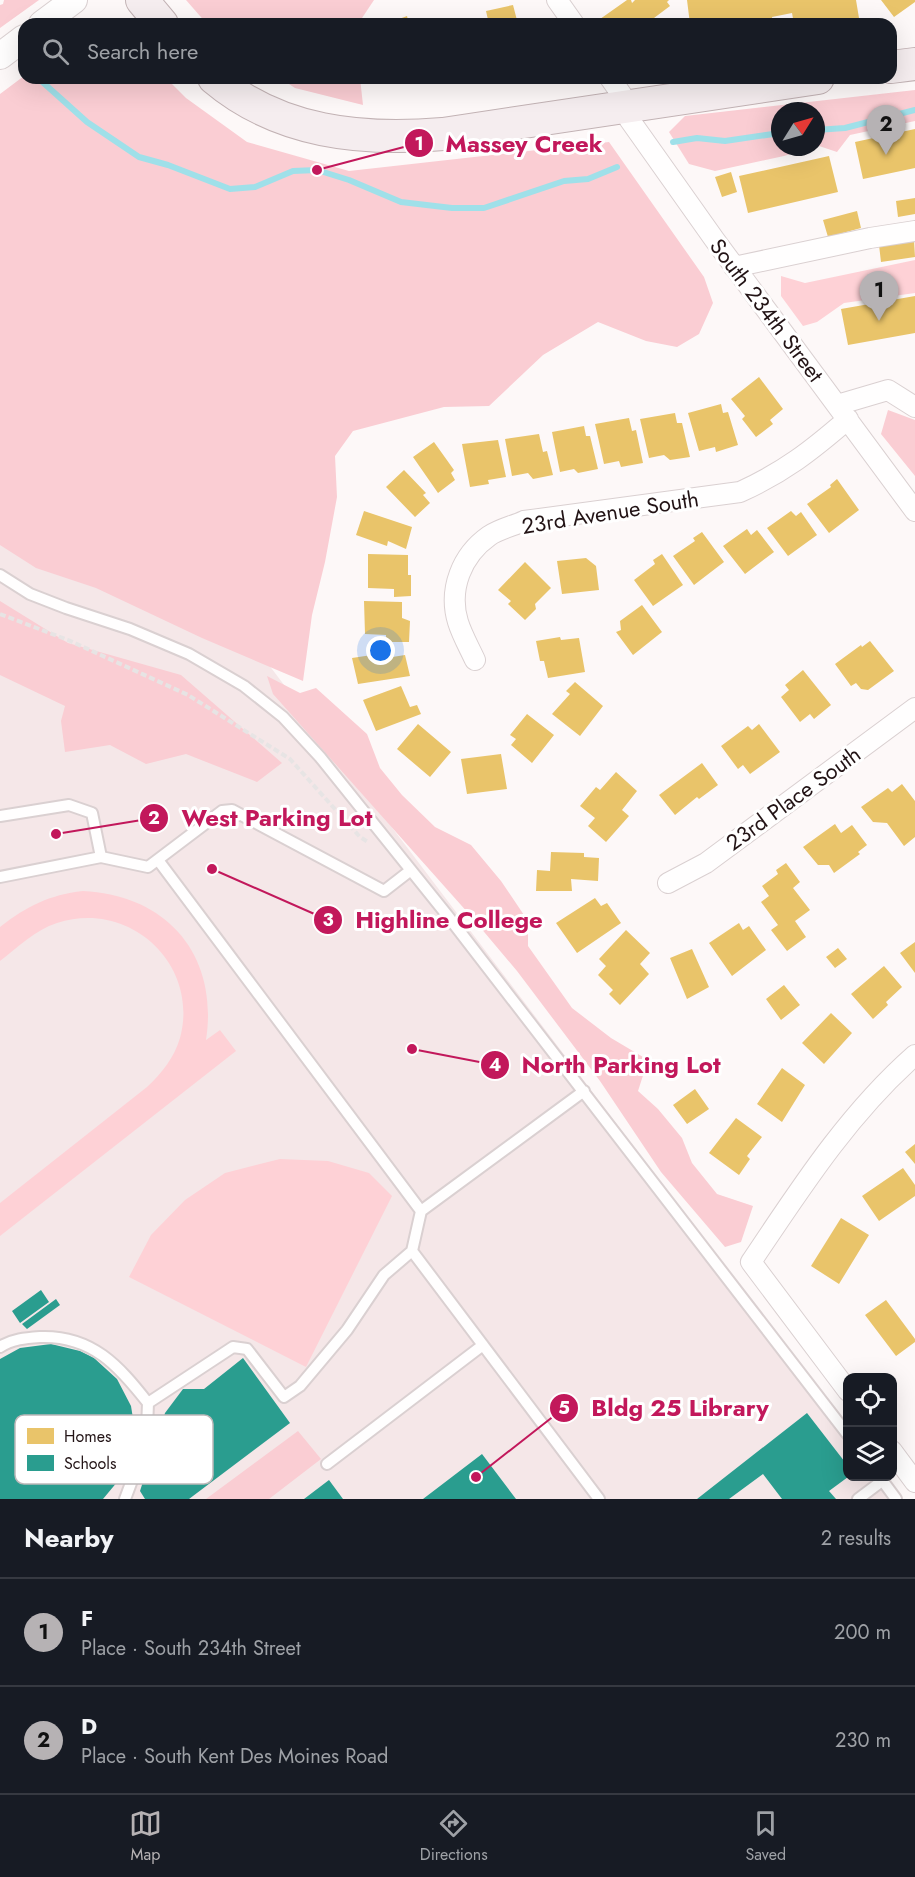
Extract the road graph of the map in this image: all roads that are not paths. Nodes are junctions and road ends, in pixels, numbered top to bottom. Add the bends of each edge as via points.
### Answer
1 (74, 0) edge
2 (142, 0) edge
3 (557, 0) edge
4 (50, 18) edge
5 (157, 18) edge
6 (570, 18) edge
7 (18, 42) edge
8 (0, 56) edge
9 (915, 64) edge
10 (897, 67) edge
11 (221, 84) edge
12 (614, 84) edge
13 (777, 84) edge
14 (626, 106) junction
15 (915, 231) edge
16 (734, 267) junction
17 (915, 407) edge
18 (842, 412) junction
19 (915, 511) edge
20 (0, 575) edge
21 (475, 660) dead end
22 (915, 708) edge
23 (0, 816) edge
24 (101, 856) junction
25 (158, 860) junction
26 (411, 870) junction
27 (0, 877) edge
28 (668, 884) dead end
29 (915, 1055) edge
30 (584, 1091) junction
31 (421, 1211) junction
32 (412, 1251) junction
33 (483, 1345) junction
34 (0, 1347) edge
35 (843, 1384) edge
36 (148, 1404) junction
37 (148, 1415) edge
38 (843, 1428) edge
39 (897, 1459) edge
40 (327, 1464) dead end
41 (879, 1481) edge
42 (882, 1481) edge
43 (915, 1482) edge
44 (131, 1484) edge
45 (125, 1499) edge
46 (599, 1499) edge
47 (858, 1499) edge
48 (896, 1499) edge

1 - 4 street
2 - 5 main road
3 - 6 street
7 - 8 street
9 - 10 main road
11 - 14 main road via 252,105 291,121 369,136 443,134
12 - 14 street, South 234th Street
13 - 14 main road
14 - 16 street, South 234th Street via 629,119
15 - 16 street
16 - 18 street, South 234th Street
17 - 18 street via 888,390
18 - 19 street, South 234th Street
18 - 21 street, 23rd Avenue South via 800,459 740,492 524,521 490,535 470,553 454,591 458,620
20 - 26 lane via 30,594 189,654 244,687 283,717 320,757
22 - 28 street, 23rd Place South via 705,863
23 - 24 lane via 69,805 92,813
24 - 25 lane via 148,867
24 - 27 lane
25 - 26 lane via 222,811 232,810 384,891
25 - 31 lane
26 - 30 lane
29 - 35 street via 861,1110 820,1160 751,1262
30 - 31 lane
30 - 38 lane
31 - 32 lane
32 - 33 lane
32 - 36 lane via 384,1275 347,1330 300,1386 284,1397 247,1348 233,1347
33 - 40 lane
33 - 46 lane
34 - 36 lane via 24,1338 56,1336 86,1344 124,1372
36 - 37 lane
39 - 43 street
41 - 47 lane
42 - 48 lane
44 - 45 lane

